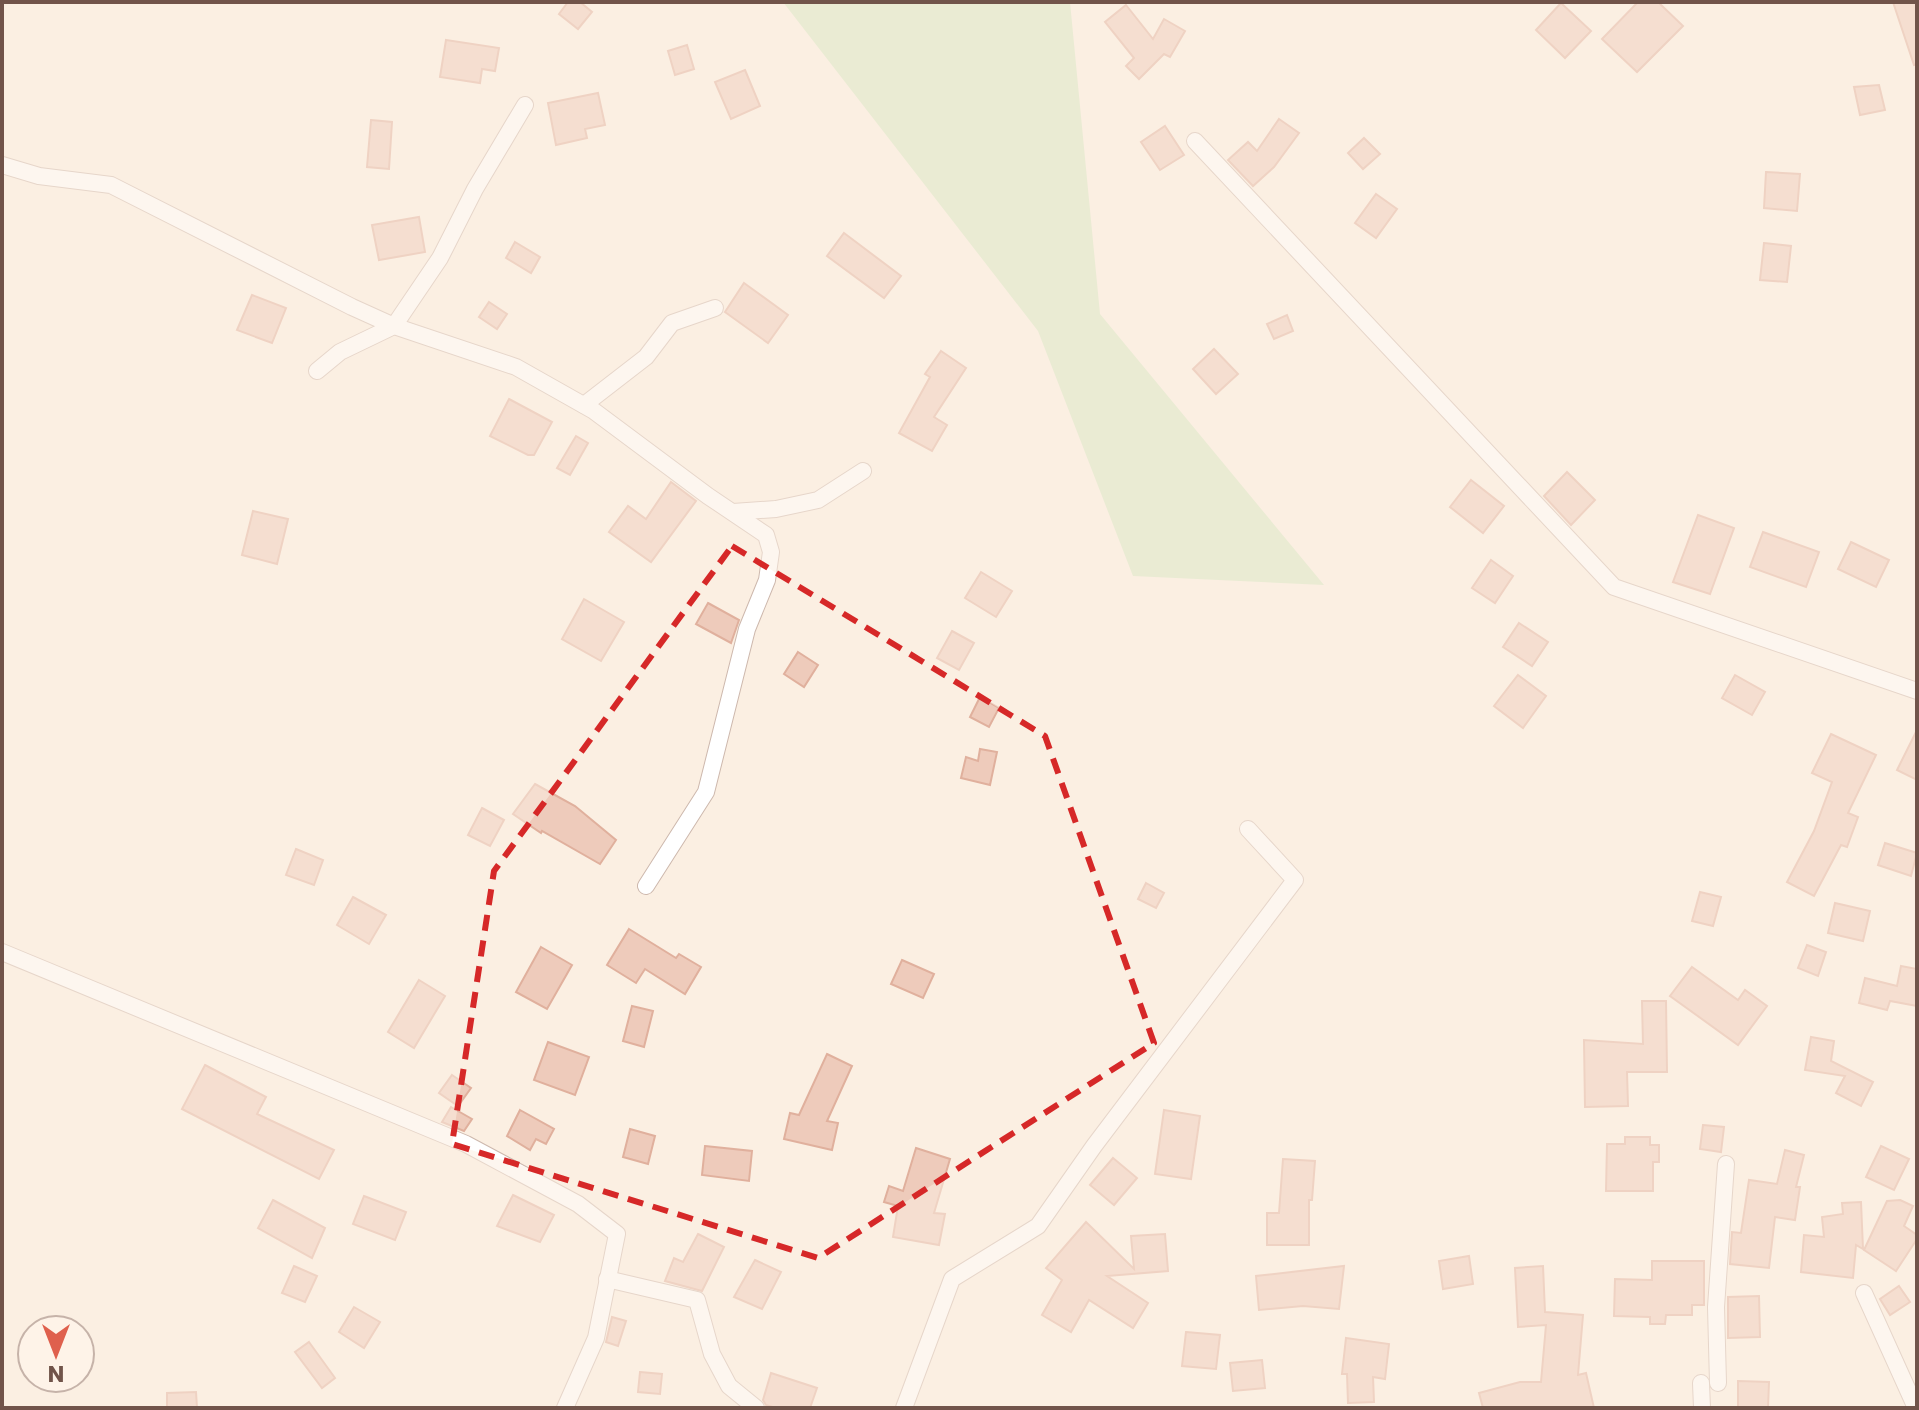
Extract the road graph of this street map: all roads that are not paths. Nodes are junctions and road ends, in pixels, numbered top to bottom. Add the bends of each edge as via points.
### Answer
1 (525, 105) dead end
2 (1195, 141) dead end
3 (2, 165) edge
4 (715, 308) dead end
5 (394, 326) junction
6 (317, 371) dead end
7 (584, 405) junction
8 (863, 471) dead end
9 (733, 512) junction
10 (1917, 691) edge
11 (1248, 829) dead end
12 (646, 886) dead end
13 (2, 952) edge
14 (1726, 1164) dead end
15 (607, 1279) junction
16 (1864, 1293) dead end
17 (565, 1408) edge
18 (756, 1408) edge
19 (904, 1408) edge
20 (1702, 1408) edge
21 (1916, 1408) edge

1 - 5 street via 440,258
2 - 10 street via 1614,587
3 - 5 street via 39,176 111,185
4 - 7 street via 672,323 646,357
5 - 6 street via 340,352
5 - 7 street via 516,367
7 - 9 street
8 - 9 street via 818,500
9 - 12 street via 766,535 771,552 767,580 747,629 706,792
11 - 19 street via 1295,880 1038,1226 952,1279
13 - 15 street via 466,1144 578,1204 617,1234
14 - 20 street via 1710,1383
15 - 17 street via 596,1338
15 - 18 street via 697,1300 712,1354 729,1386
16 - 21 street

